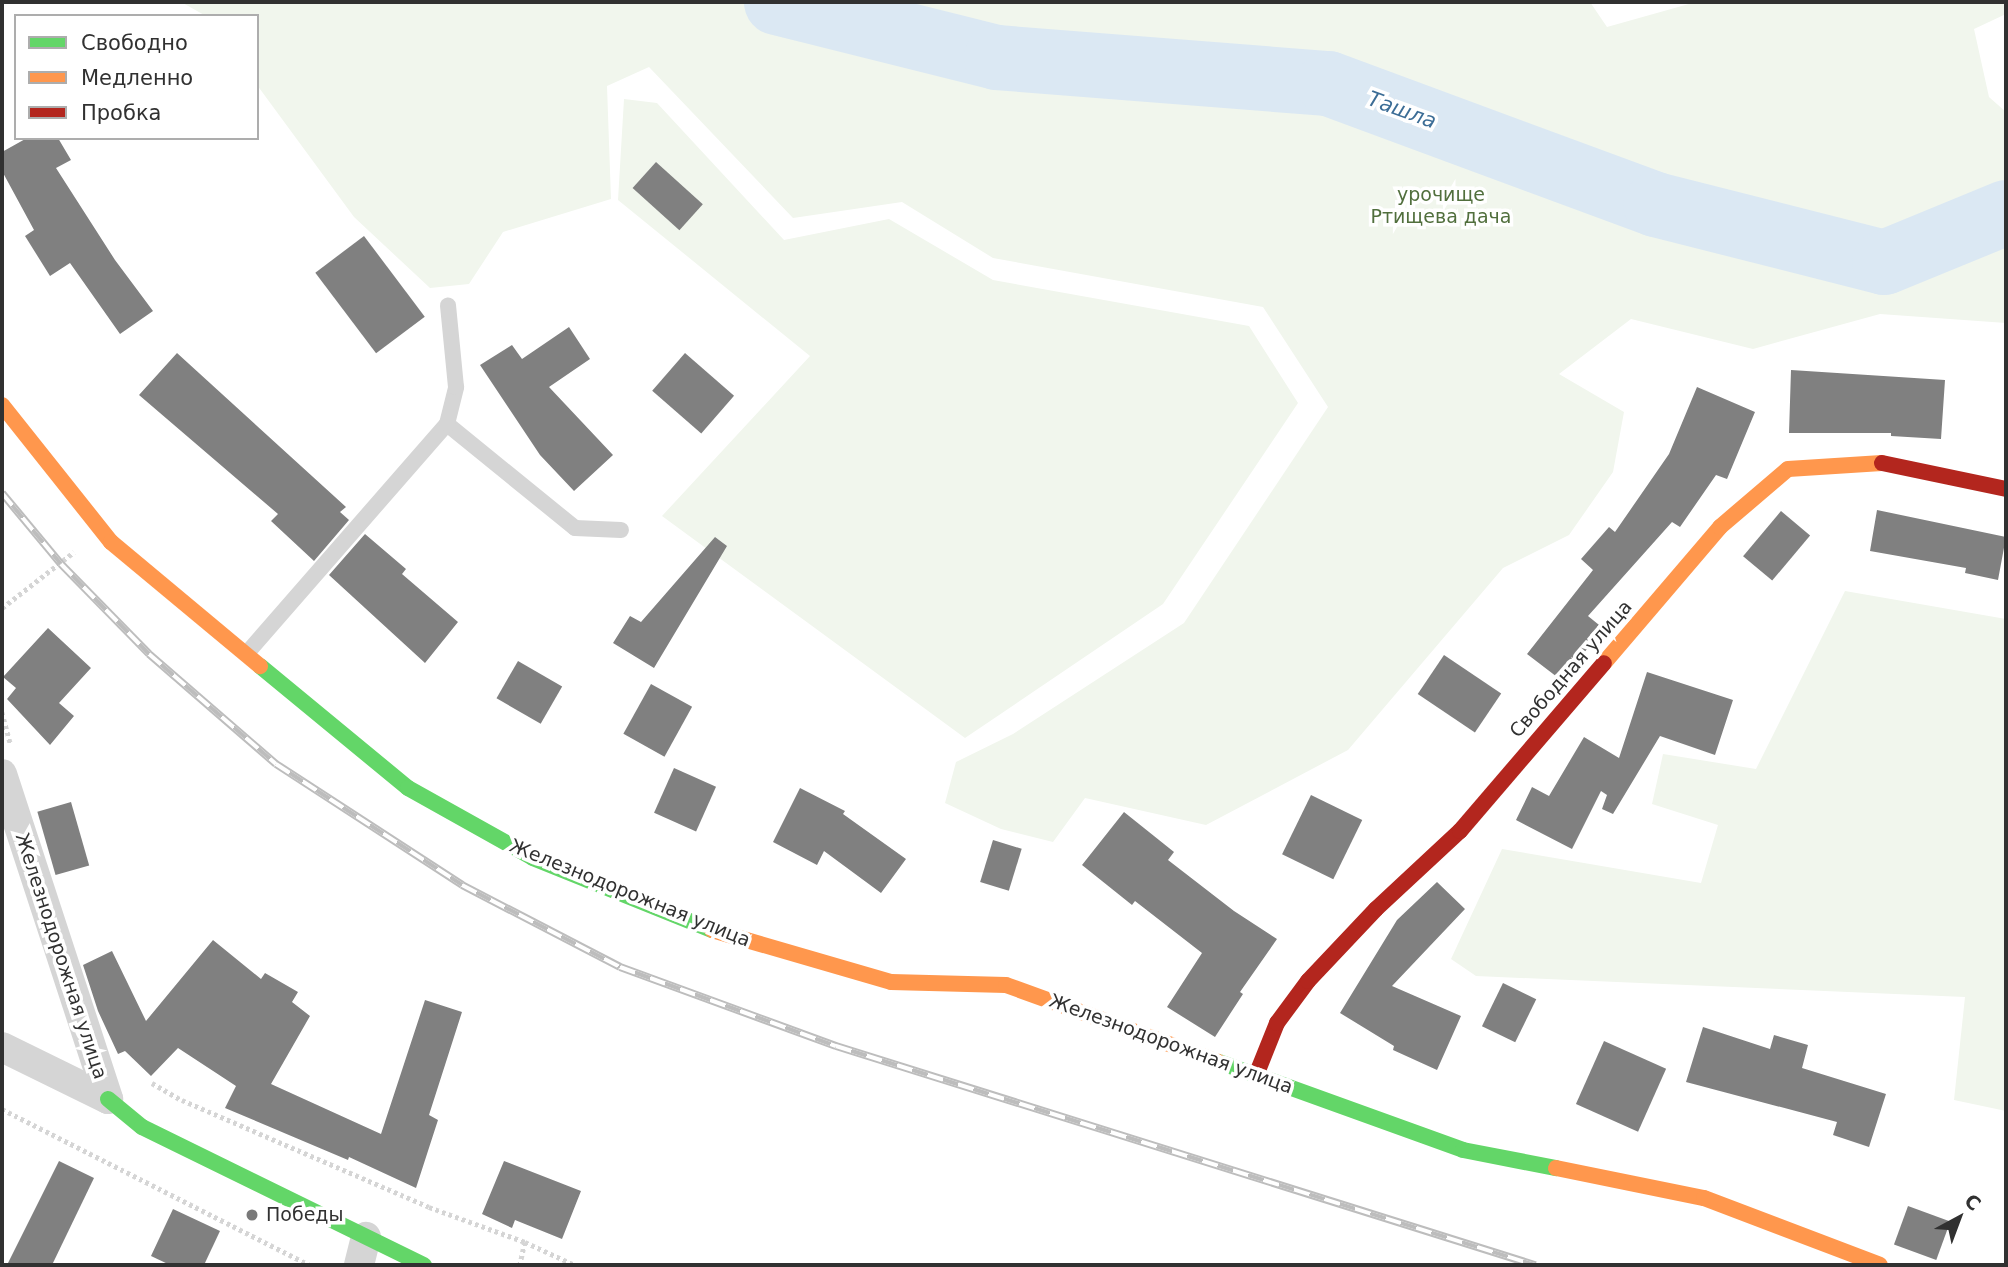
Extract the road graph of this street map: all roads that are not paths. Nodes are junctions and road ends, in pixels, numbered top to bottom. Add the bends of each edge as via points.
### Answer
1 (448, 305) dead end
2 (2, 404) edge
3 (447, 424) junction
4 (2006, 489) edge
5 (621, 530) dead end
6 (247, 653) junction
7 (7, 762) edge
8 (2, 1047) edge
9 (1257, 1073) junction
10 (108, 1099) junction
11 (362, 1251) edge
12 (424, 1265) edge
13 (1880, 1265) edge

1 - 3 lane via 456,387
2 - 6 street, Железнодорожная улица via 111,542
3 - 5 lane via 575,528
3 - 6 lane
4 - 9 street, Свободная улица via 1874,461 1787,468 1720,527 1460,831 1308,981 1277,1023
6 - 9 street, Железнодорожная улица via 408,788 533,858 734,939 891,982 1006,985
7 - 10 street, Железнодорожная улица
8 - 10 street
9 - 13 street, Железнодорожная улица via 1463,1150 1704,1198
10 - 11 street via 142,1127
11 - 12 street

